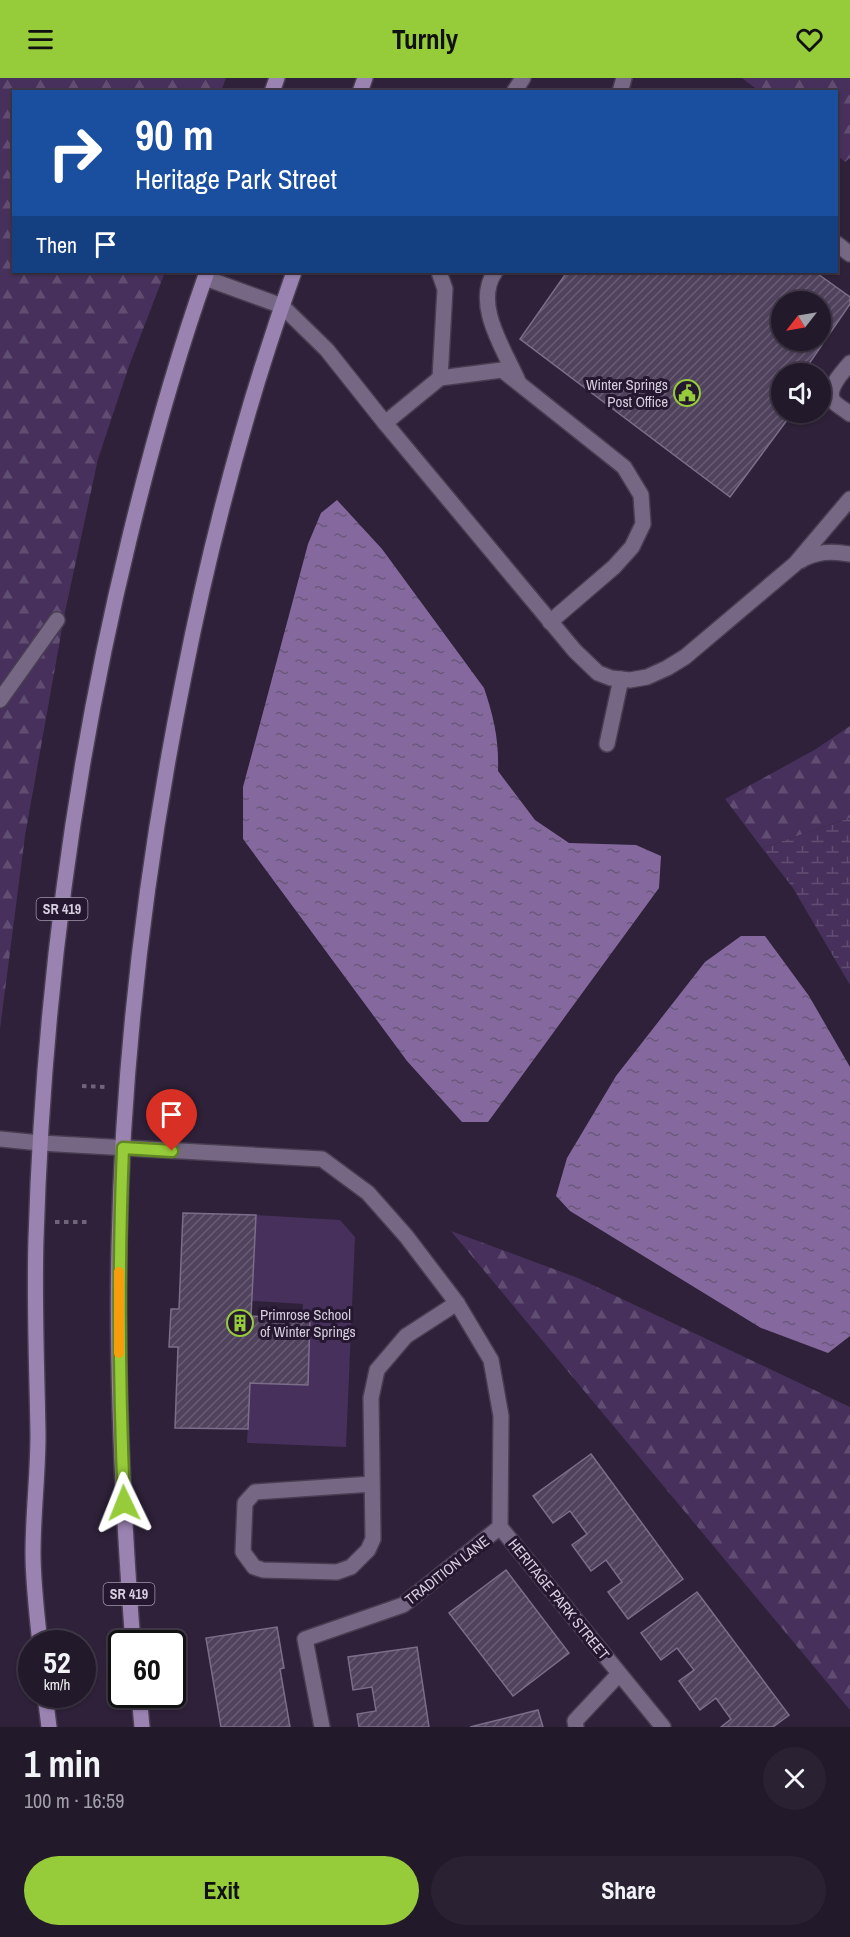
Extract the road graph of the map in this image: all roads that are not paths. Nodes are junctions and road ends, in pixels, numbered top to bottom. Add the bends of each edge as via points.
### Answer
1 (838, 245) edge
2 (850, 254) edge
3 (294, 273) edge
4 (439, 273) edge
5 (494, 273) edge
6 (206, 275) edge
7 (282, 306) junction
8 (850, 363) edge
9 (440, 378) junction
10 (519, 384) junction
11 (850, 414) edge
12 (385, 423) junction
13 (850, 499) edge
14 (850, 554) edge
15 (795, 564) junction
16 (57, 620) dead end
17 (550, 622) junction
18 (621, 680) junction
19 (0, 700) edge
20 (607, 744) dead end
21 (0, 1139) edge
22 (40, 1143) junction
23 (123, 1148) junction
24 (457, 1303) junction
25 (372, 1484) junction
26 (500, 1527) junction
27 (39, 1630) edge
28 (132, 1630) edge
29 (619, 1674) junction
30 (47, 1708) edge
31 (140, 1708) edge
32 (49, 1727) edge
33 (142, 1727) edge
34 (322, 1727) edge
35 (576, 1727) edge
36 (663, 1727) edge

1 - 2 street
3 - 7 main road, SR 419
4 - 9 street via 445,289
5 - 10 street via 488,281 486,301
6 - 7 street
6 - 22 main road, SR 419 via 174,369 142,486 93,704 61,914
7 - 12 street via 327,350
7 - 23 main road, SR 419 via 223,504 175,718 141,932
8 - 11 street via 830,395
9 - 10 street via 502,370
9 - 12 street
10 - 17 street via 624,466 641,495 643,524 632,547
12 - 17 street
13 - 15 street
14 - 15 street via 828,551
15 - 18 street via 685,657 647,677
16 - 19 street
17 - 18 street via 598,673
18 - 20 street
21 - 22 street, HERITAGE PARK STREET
22 - 23 street, HERITAGE PARK STREET
22 - 27 main road, SR 419 via 36,1243 38,1446 33,1555
23 - 24 street, HERITAGE PARK STREET via 322,1159 368,1193
23 - 28 main road, SR 419 via 119,1343
24 - 25 street via 406,1336 377,1370 371,1398
24 - 26 street, HERITAGE PARK STREET via 490,1359 501,1416
25 - 25 street via 373,1539 351,1567 338,1572 263,1570 254,1567 243,1552 245,1503 255,1492
26 - 29 street, HERITAGE PARK STREET
26 - 34 street, TRADITION LANE via 404,1605 306,1639
29 - 35 street via 575,1721
29 - 36 street, HERITAGE PARK STREET
30 - 32 main road
31 - 33 main road

